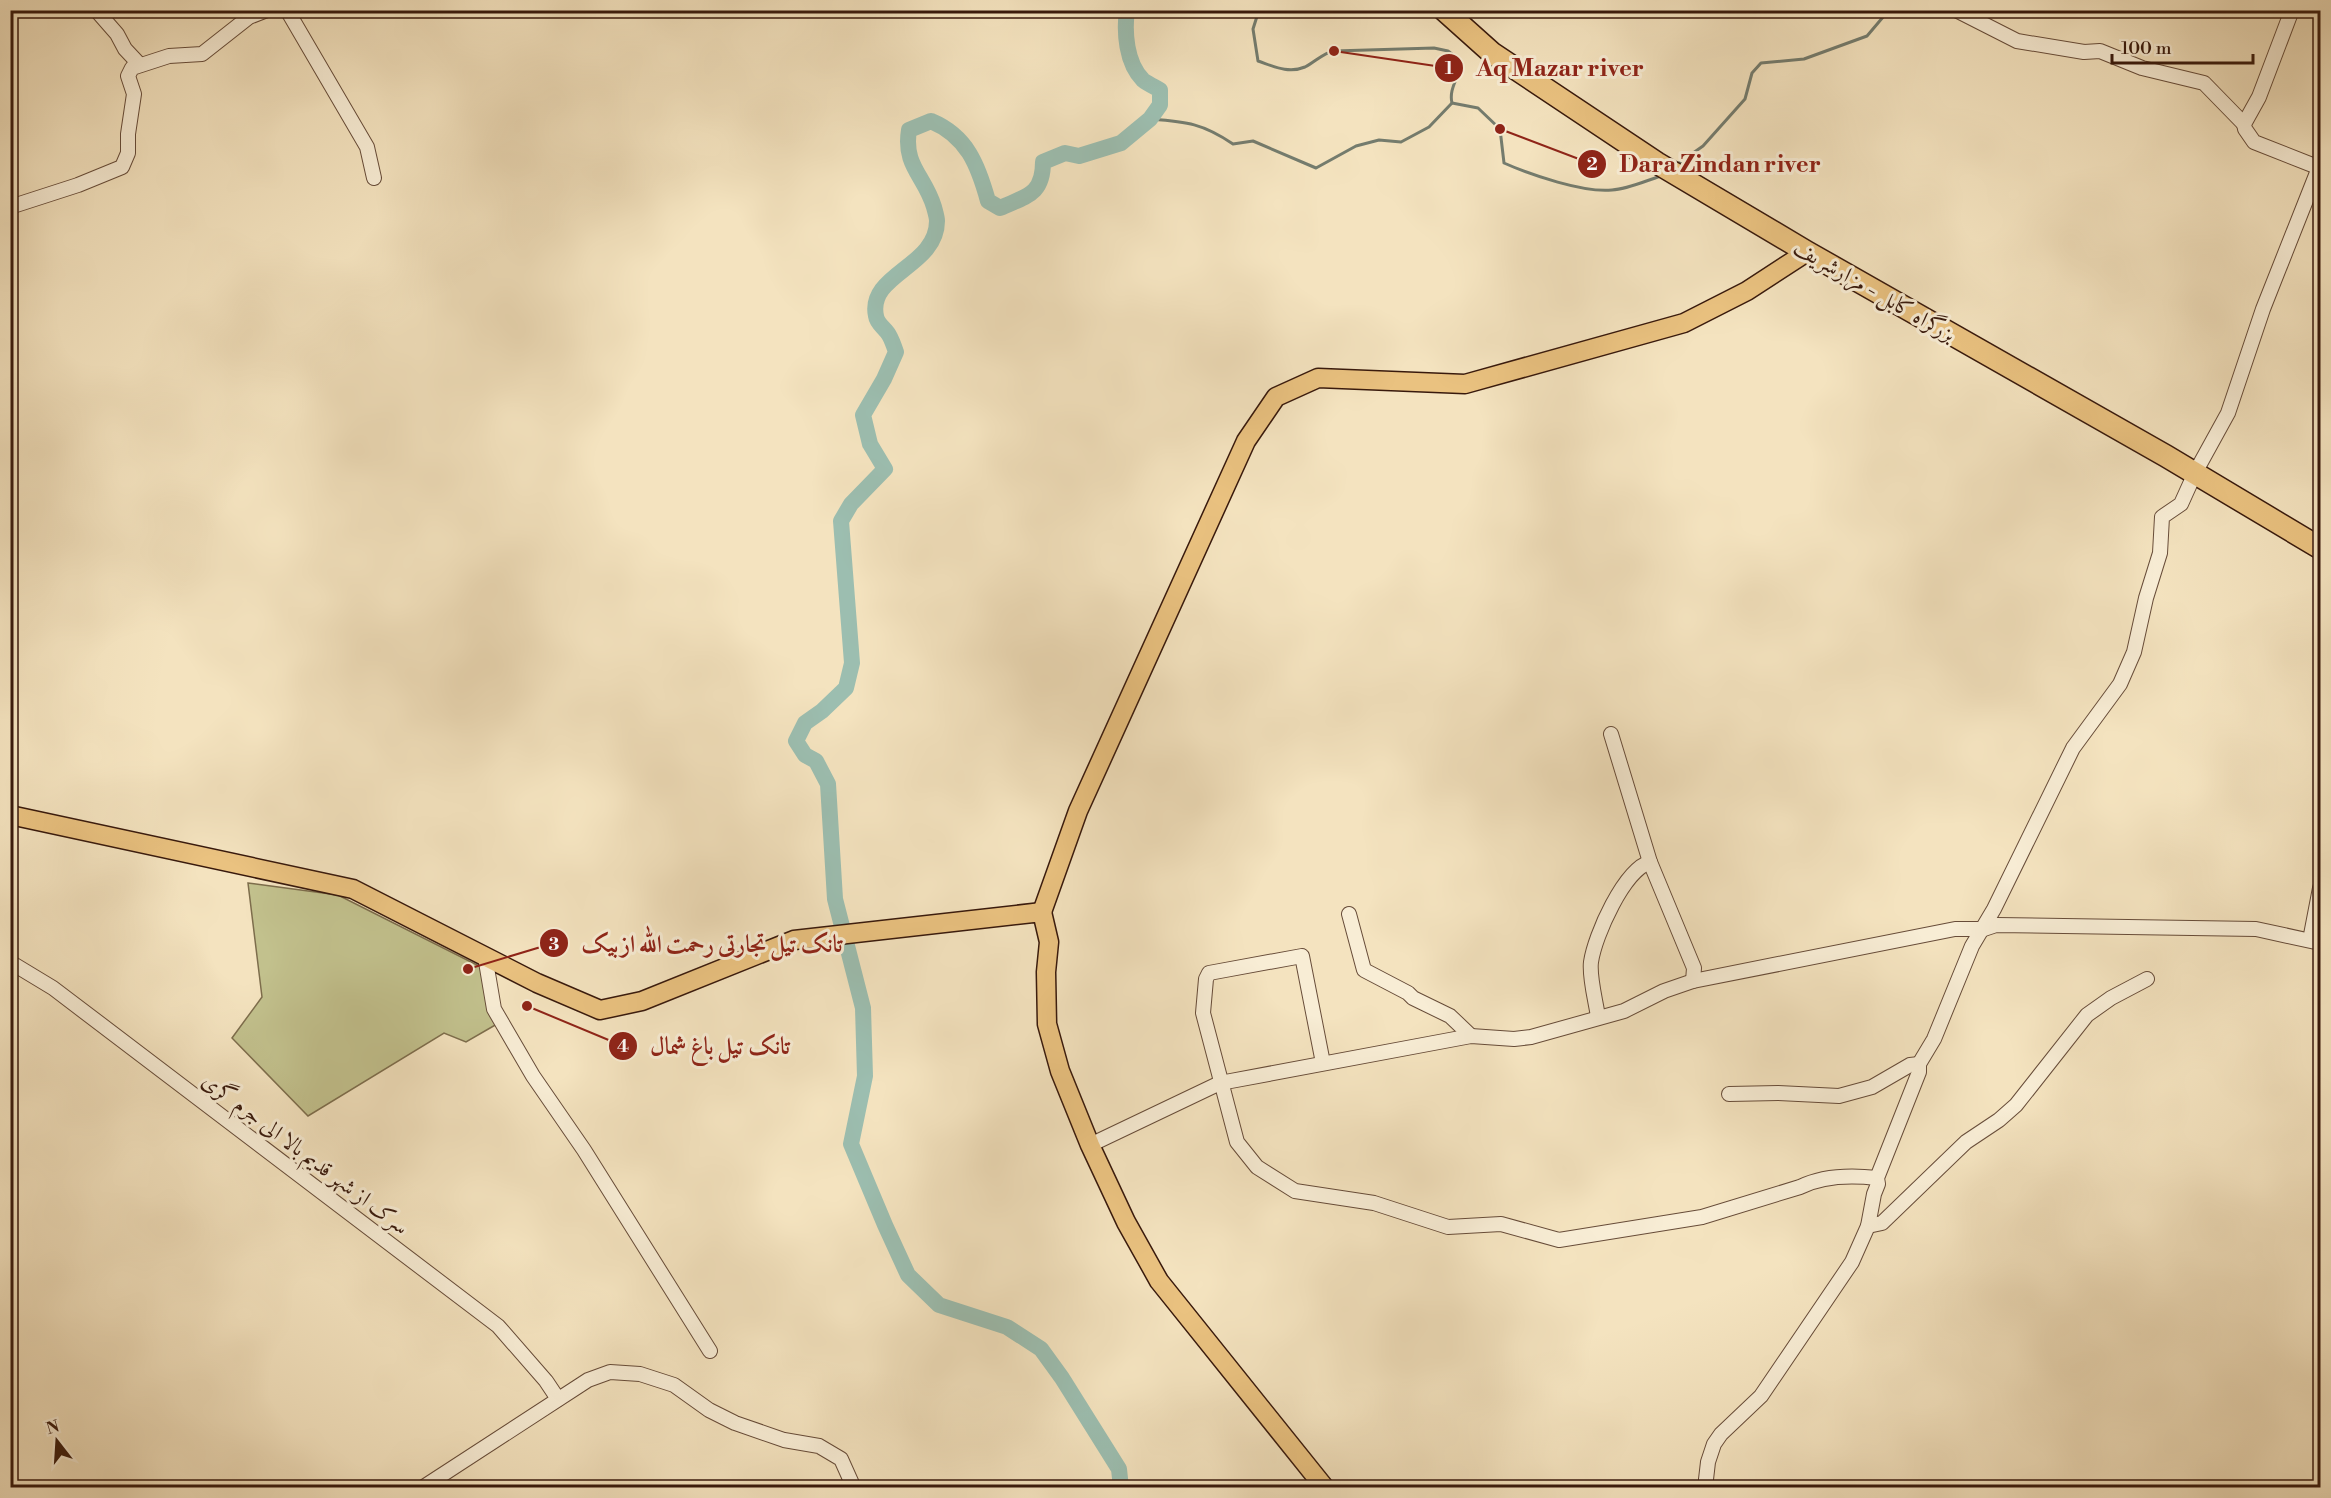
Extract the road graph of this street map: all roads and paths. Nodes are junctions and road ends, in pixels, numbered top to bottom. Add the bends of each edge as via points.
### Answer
1 (96, 10) edge
2 (267, 10) edge
3 (287, 10) edge
4 (1444, 10) edge
5 (1956, 10) edge
6 (2292, 10) edge
7 (140, 65) junction
8 (2244, 124) junction
9 (2320, 167) edge
10 (374, 178) dead end
11 (10, 207) edge
12 (1807, 252) junction
13 (2195, 474) junction
14 (2320, 548) edge
15 (1611, 734) dead end
16 (10, 815) edge
17 (1650, 862) junction
18 (2320, 888) edge
19 (1042, 912) junction
20 (1349, 914) dead end
21 (1984, 929) junction
22 (2315, 941) edge
23 (485, 956) junction
24 (10, 962) edge
25 (2147, 979) dead end
26 (1693, 981) junction
27 (1598, 1017) junction
28 (1471, 1036) junction
29 (1323, 1063) junction
30 (1919, 1064) junction
31 (1220, 1083) junction
32 (1729, 1094) dead end
33 (1090, 1145) junction
34 (1877, 1178) junction
35 (1868, 1226) junction
36 (710, 1351) dead end
37 (558, 1399) junction
38 (422, 1488) edge
39 (854, 1488) edge
40 (1325, 1488) edge
41 (1705, 1488) edge

1 - 7 street
2 - 7 street via 249,17 202,54 169,56
3 - 10 street via 367,147
4 - 12 highway, بزرگراه کابل - مزارشریف via 1492,52 1657,163
5 - 8 street via 2017,41 2100,51 2142,68 2204,83
6 - 8 street via 2259,97
7 - 11 street via 132,68 129,76 134,94 128,153 122,167
8 - 9 street via 2254,142
9 - 13 street via 2263,309 2228,413
12 - 13 highway, بزرگراه کابل - مزارشریف
12 - 19 main road via 1747,291 1684,323 1476,381 1465,384 1317,378 1276,397 1246,441 1078,811
13 - 14 highway, بزرگراه کابل - مزارشریف
13 - 21 street via 2181,504 2162,517 2160,553 2134,652 2120,684 2073,748
15 - 17 street
16 - 23 main road via 353,889
17 - 26 street via 1694,968
17 - 27 street via 1641,864 1621,889 1603,923 1591,963
18 - 22 street
19 - 23 main road via 794,940 642,1001 600,1010
19 - 33 main road via 1049,942 1047,1024 1060,1071
20 - 28 street via 1364,970 1450,1016
21 - 22 street via 1996,925 2256,929
21 - 26 street via 1956,929
21 - 30 street via 1972,946 1934,1039
23 - 36 street via 494,1010
24 - 37 street, سرک از شهر قدیم بالا الی جرم گری via 53,988 498,1326
25 - 35 street via 2087,1015 2016,1105 1966,1142 1882,1223
26 - 27 street via 1624,1011
27 - 28 street via 1531,1037
28 - 29 street
29 - 31 street
29 - 31 street via 1302,956 1209,973 1203,1013
30 - 32 street via 1910,1065 1872,1087 1839,1096
30 - 34 street via 1920,1072
31 - 33 street
31 - 34 street via 1237,1142 1257,1167 1295,1191 1374,1203 1448,1227 1501,1224 1559,1240 1702,1217 1811,1181 1853,1175
33 - 40 main road via 1159,1281
34 - 35 street
35 - 41 street via 1852,1262 1761,1396 1714,1444
37 - 38 street
37 - 39 street via 588,1380 610,1372 640,1374 674,1385 735,1424 784,1440 819,1446 841,1459

